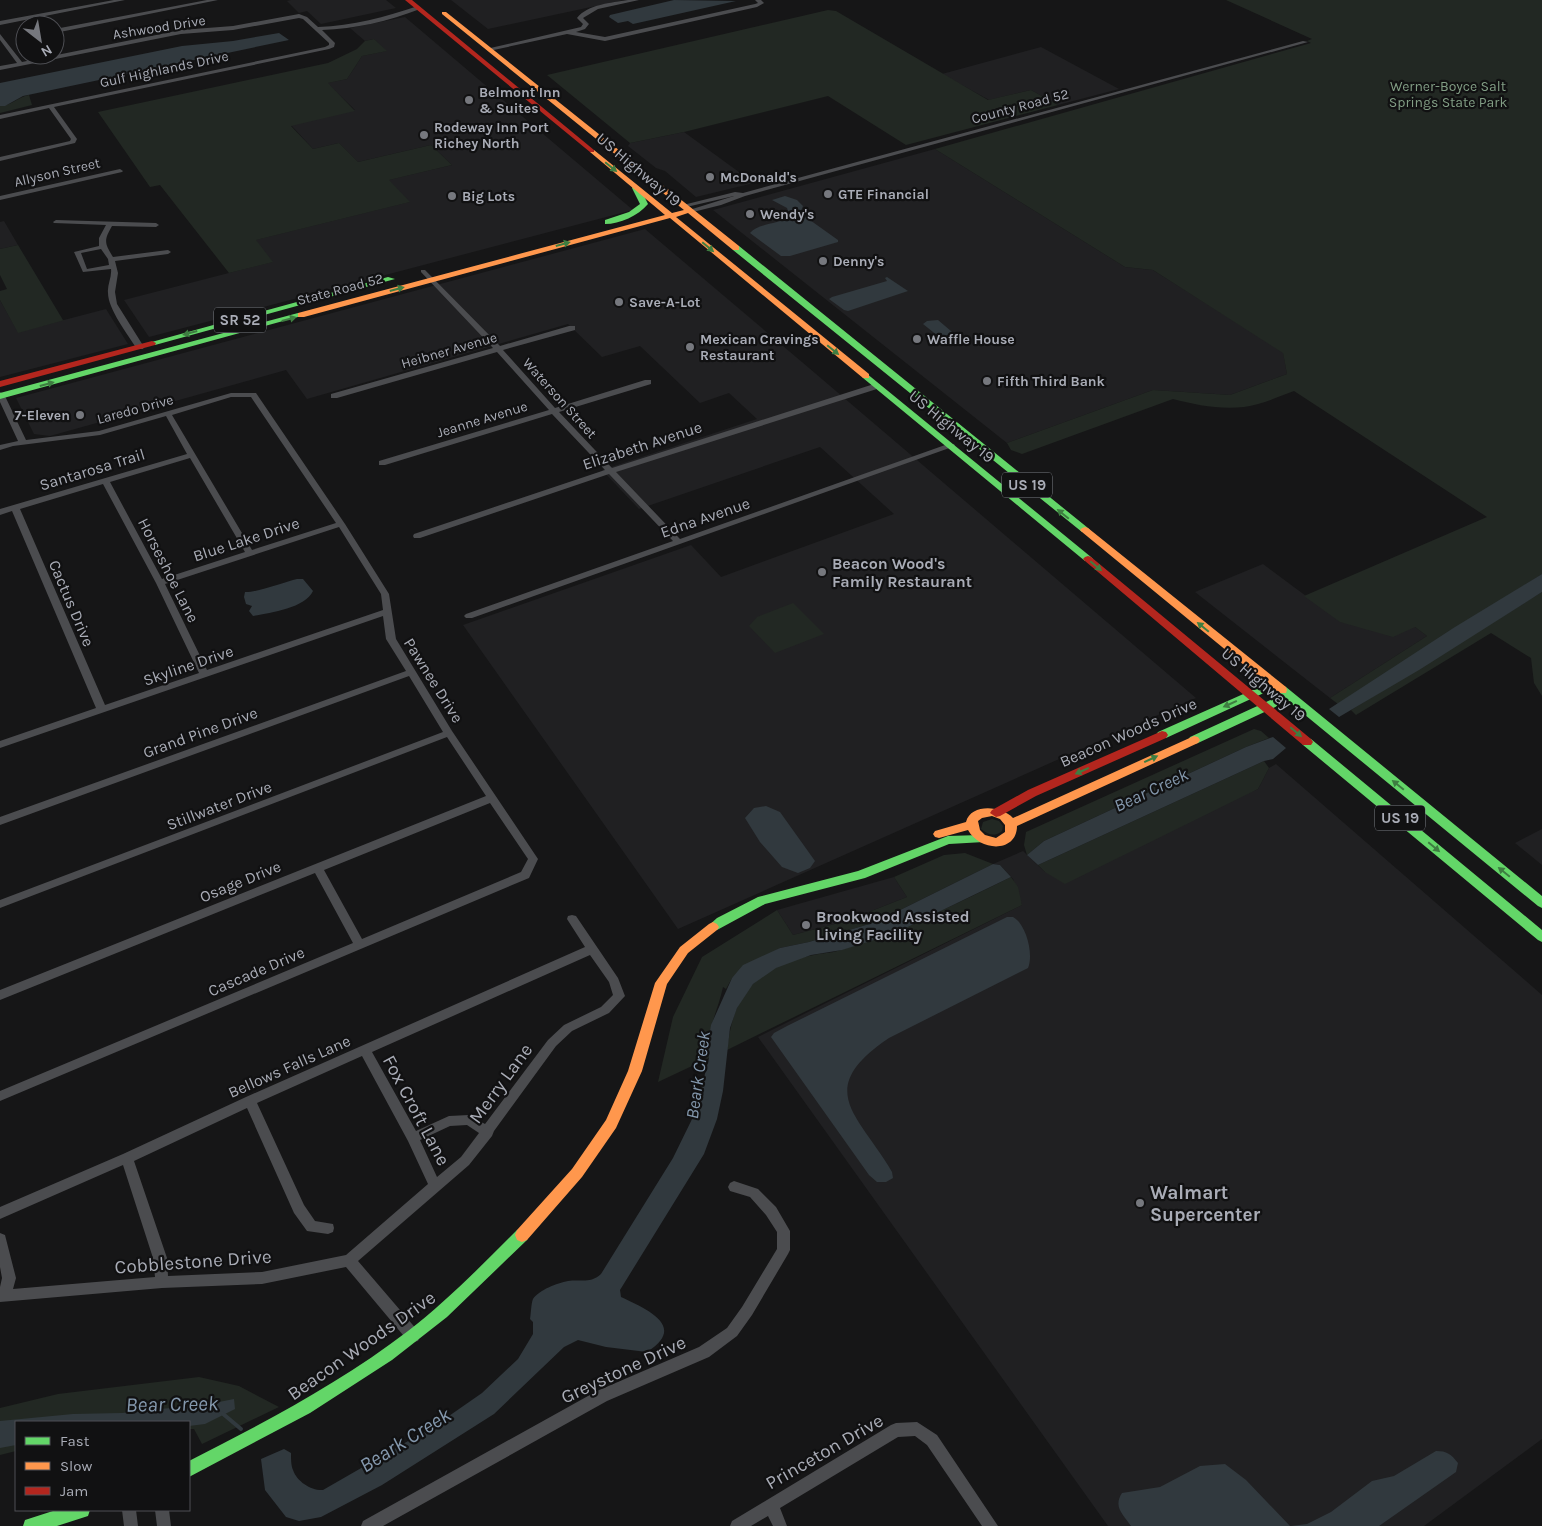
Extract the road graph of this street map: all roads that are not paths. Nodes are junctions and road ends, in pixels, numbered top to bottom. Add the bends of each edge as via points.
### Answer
1 (122, 0) edge
2 (215, 0) edge
3 (408, 0) edge
4 (636, 0) edge
5 (758, 0) edge
6 (435, 6) dead end
7 (418, 8) junction
8 (0, 23) edge
9 (65, 29) edge
10 (317, 29) junction
11 (567, 32) junction
12 (0, 36) edge
13 (478, 41) junction
14 (1305, 42) dead end
15 (462, 45) junction
16 (332, 46) joint
17 (489, 49) junction
18 (65, 55) edge
19 (15, 56) edge
20 (16, 65) edge
21 (0, 68) edge
22 (522, 77) junction
23 (510, 84) junction
24 (50, 106) junction
25 (0, 117) edge
26 (577, 121) junction
27 (0, 149) edge
28 (3, 158) edge
29 (120, 171) dead end
30 (636, 188) junction
31 (0, 198) edge
32 (685, 209) junction
33 (667, 213) junction
34 (56, 222) dead end
35 (608, 222) junction
36 (110, 224) junction
37 (156, 225) dead end
38 (540, 240) junction
39 (103, 247) junction
40 (168, 252) dead end
41 (110, 258) junction
42 (113, 267) junction
43 (423, 271) junction
44 (461, 272) junction
45 (432, 280) junction
46 (762, 292) junction
47 (832, 326) junction
48 (572, 328) dead end
49 (806, 328) junction
50 (140, 346) junction
51 (498, 349) junction
52 (648, 382) dead end
53 (0, 384) edge
54 (876, 386) junction
55 (906, 387) junction
56 (253, 395) joint
57 (0, 396) edge
58 (334, 396) dead end
59 (553, 410) junction
60 (168, 414) junction
61 (22, 443) junction
62 (951, 446) junction
63 (0, 448) edge
64 (192, 455) junction
65 (382, 463) dead end
66 (610, 471) junction
67 (105, 480) junction
68 (15, 507) junction
69 (0, 512) edge
70 (341, 524) junction
71 (417, 536) dead end
72 (678, 542) junction
73 (1105, 548) junction
74 (250, 554) junction
75 (160, 583) junction
76 (386, 612) junction
77 (469, 616) dead end
78 (411, 672) junction
79 (205, 675) junction
80 (1275, 684) junction
81 (1251, 694) junction
82 (1289, 696) junction
83 (1266, 706) junction
84 (102, 710) junction
85 (449, 733) junction
86 (0, 745) edge
87 (492, 798) junction
88 (996, 813) junction
89 (0, 821) edge
90 (1012, 824) junction
91 (970, 825) junction
92 (980, 839) junction
93 (317, 867) junction
94 (525, 875) joint
95 (861, 875) junction
96 (1470, 877) junction
97 (1495, 883) dead end
98 (1542, 903) edge
99 (0, 904) edge
100 (572, 919) dead end
101 (1542, 936) edge
102 (360, 945) junction
103 (592, 949) junction
104 (0, 996) edge
105 (365, 1050) junction
106 (0, 1096) edge
107 (250, 1101) junction
108 (488, 1132) junction
109 (412, 1138) junction
110 (127, 1158) junction
111 (436, 1187) junction
112 (734, 1187) dead end
113 (0, 1212) edge
114 (328, 1228) dead end
115 (0, 1239) edge
116 (349, 1260) junction
117 (162, 1282) junction
118 (2, 1295) edge
119 (413, 1336) junction
120 (190, 1468) edge
121 (771, 1505) junction
122 (79, 1511) edge
123 (129, 1511) edge
124 (162, 1511) edge
125 (31, 1526) edge
126 (132, 1526) edge
127 (164, 1526) edge
128 (368, 1526) edge
129 (737, 1526) edge
130 (780, 1526) edge
131 (991, 1526) edge

1 - 8 street
2 - 9 street
3 - 7 main road, US Highway 19 / US 19
4 - 11 street via 586,12 580,18 586,24 583,28
5 - 11 street via 760,3 757,5 605,39
6 - 13 main road, US Highway 19 / US 19
7 - 10 street via 396,16
7 - 13 main road via 432,11 462,36
7 - 15 main road, US Highway 19 / US 19
10 - 16 street, Ashwood Drive
10 - 18 street, Ashwood Drive via 305,18 292,17 233,28 181,32
11 - 17 street
12 - 19 street
13 - 17 main road, US Highway 19 / US 19
14 - 32 street, County Road 52
15 - 22 main road via 478,50 506,72
15 - 23 main road, US Highway 19 / US 19
16 - 24 street, Gulf Highlands Drive
17 - 22 main road, US Highway 19 / US 19
20 - 21 street, Ashwood Drive
22 - 26 main road, US Highway 19 / US 19
23 - 26 main road via 524,87 560,116
23 -> 30 main road, US Highway 19 / US 19
24 - 25 street, Gulf Highlands Drive
24 - 28 street via 73,142
26 - 32 main road, US Highway 19 / US 19
27 - 28 street
29 - 31 street, Allyson Street
30 - 33 main road, US Highway 19 / US 19
30 - 35 main road via 644,204 641,208
32 - 33 main road, State Road 52 / SR 52
32 - 47 main road, US Highway 19 / US 19
33 - 35 main road, State Road 52 / SR 52
44 -> 33 main road, State Road 52 / SR 52
33 -> 46 main road, US Highway 19 / US 19
34 - 36 street
35 - 38 main road, State Road 52 / SR 52
36 - 37 street
36 - 39 street via 102,238
38 - 43 main road, State Road 52 / SR 52
38 - 44 main road via 536,246 476,264
39 - 41 street
39 - 42 street via 77,252 85,271
40 - 41 street
41 - 42 street
42 - 50 street via 113,304
43 - 45 street, Waterson Street
43 -> 50 main road, State Road 52 / SR 52
44 - 45 main road, State Road 52 / SR 52
45 - 51 street, Waterson Street
57 -> 45 main road, State Road 52 / SR 52
46 - 47 main road via 780,298 812,321
46 - 49 main road, US Highway 19 / US 19
47 - 55 main road, US Highway 19 / US 19
48 - 51 street, Heibner Avenue
49 -> 54 main road, US Highway 19 / US 19
49 - 55 main road via 826,333 866,365
50 - 53 main road, State Road 52 / SR 52
51 - 58 street, Heibner Avenue
51 - 59 street, Waterson Street
52 - 59 street, Jeanne Avenue
54 - 62 main road, US Highway 19 / US 19
54 - 66 street, Elizabeth Avenue
73 -> 55 main road, US Highway 19 / US 19
56 - 60 street, Laredo Drive via 231,395
56 - 70 street, Pawnee Drive
57 - 61 street
59 - 65 street, Jeanne Avenue
59 - 66 street, Waterson Street
60 - 61 street, Laredo Drive via 100,433
60 - 64 street
61 - 63 street, Laredo Drive
62 - 72 street, Edna Avenue
62 - 73 main road via 971,452 1073,534
62 -> 81 main road, US Highway 19 / US 19
64 - 67 street, Santarosa Trail
64 - 74 street
66 - 71 street, Elizabeth Avenue
66 - 72 street, Waterson Street
67 - 68 street, Santarosa Trail
67 - 75 street, Horseshoe Lane
68 - 69 street, Santarosa Trail
68 - 84 street, Cactus Drive
70 - 74 street, Blue Lake Drive
70 - 76 street, Pawnee Drive via 385,594
72 - 77 street, Edna Avenue
80 -> 73 main road, US Highway 19 / US 19
74 - 75 street, Blue Lake Drive
75 - 79 street, Horseshoe Lane
76 - 78 street, Pawnee Drive via 391,639
76 - 79 street, Skyline Drive
78 - 85 street, Pawnee Drive
78 - 89 street, Grand Pine Drive
79 - 84 street, Skyline Drive
80 - 81 main road, Beacon Woods Drive
80 - 82 main road, US Highway 19 / US 19
81 - 83 main road, US Highway 19 / US 19
81 -> 88 main road, Beacon Woods Drive via 1032,793
82 - 83 main road, Beacon Woods Drive
98 -> 82 main road, US Highway 19 / US 19
90 -> 83 main road, Beacon Woods Drive
83 -> 96 main road, US Highway 19 / US 19
84 - 86 street, Skyline Drive
85 - 87 street, Pawnee Drive
85 - 99 street, Stillwater Drive
87 - 93 street, Osage Drive
87 - 94 street, Pawnee Drive via 533,859
88 - 90 main road
88 - 91 main road, Beacon Woods Drive via 980,814
90 - 92 main road, Beacon Woods Drive via 1012,833 1005,839 991,842
91 - 92 main road
91 - 95 main road, Beacon Woods Drive via 933,836
92 - 95 main road, Beacon Woods Drive via 948,840
93 - 102 street
93 - 104 street, Osage Drive
94 - 102 street, Cascade Drive
95 - 119 main road, Beacon Woods Drive via 762,900 721,921 684,950 662,983 635,1071 611,1124 577,1173 532,1225 466,1291
96 - 97 main road
96 - 101 main road, US Highway 19 / US 19
100 - 103 street, Merry Lane
102 - 106 street, Cascade Drive
103 - 105 street, Bellows Falls Lane
103 - 108 street, Merry Lane via 614,981 619,996 605,1010 568,1028 552,1043
105 - 107 street, Bellows Falls Lane
105 - 109 street, Fox Croft Lane
107 - 110 street, Bellows Falls Lane
107 - 114 street via 299,1209 312,1227
108 - 109 street via 469,1120 450,1121
108 - 111 street, Merry Lane via 466,1161
109 - 111 street, Fox Croft Lane
110 - 113 street, Bellows Falls Lane
110 - 117 street via 160,1258
111 - 116 street, Merry Lane
112 - 128 street, Greystone Drive via 754,1193 784,1230 783,1250 732,1332 704,1352 602,1396
115 - 118 street via 9,1278
116 - 117 street, Cobblestone Drive via 262,1278
116 - 119 street
117 - 118 street, Cobblestone Drive
119 - 120 main road, Beacon Woods Drive via 284,1420
121 - 129 street, Princeton Drive
121 - 130 street
121 - 131 street, Princeton Drive via 896,1430 917,1429 932,1440
122 - 125 main road
123 - 126 street
124 - 127 street

